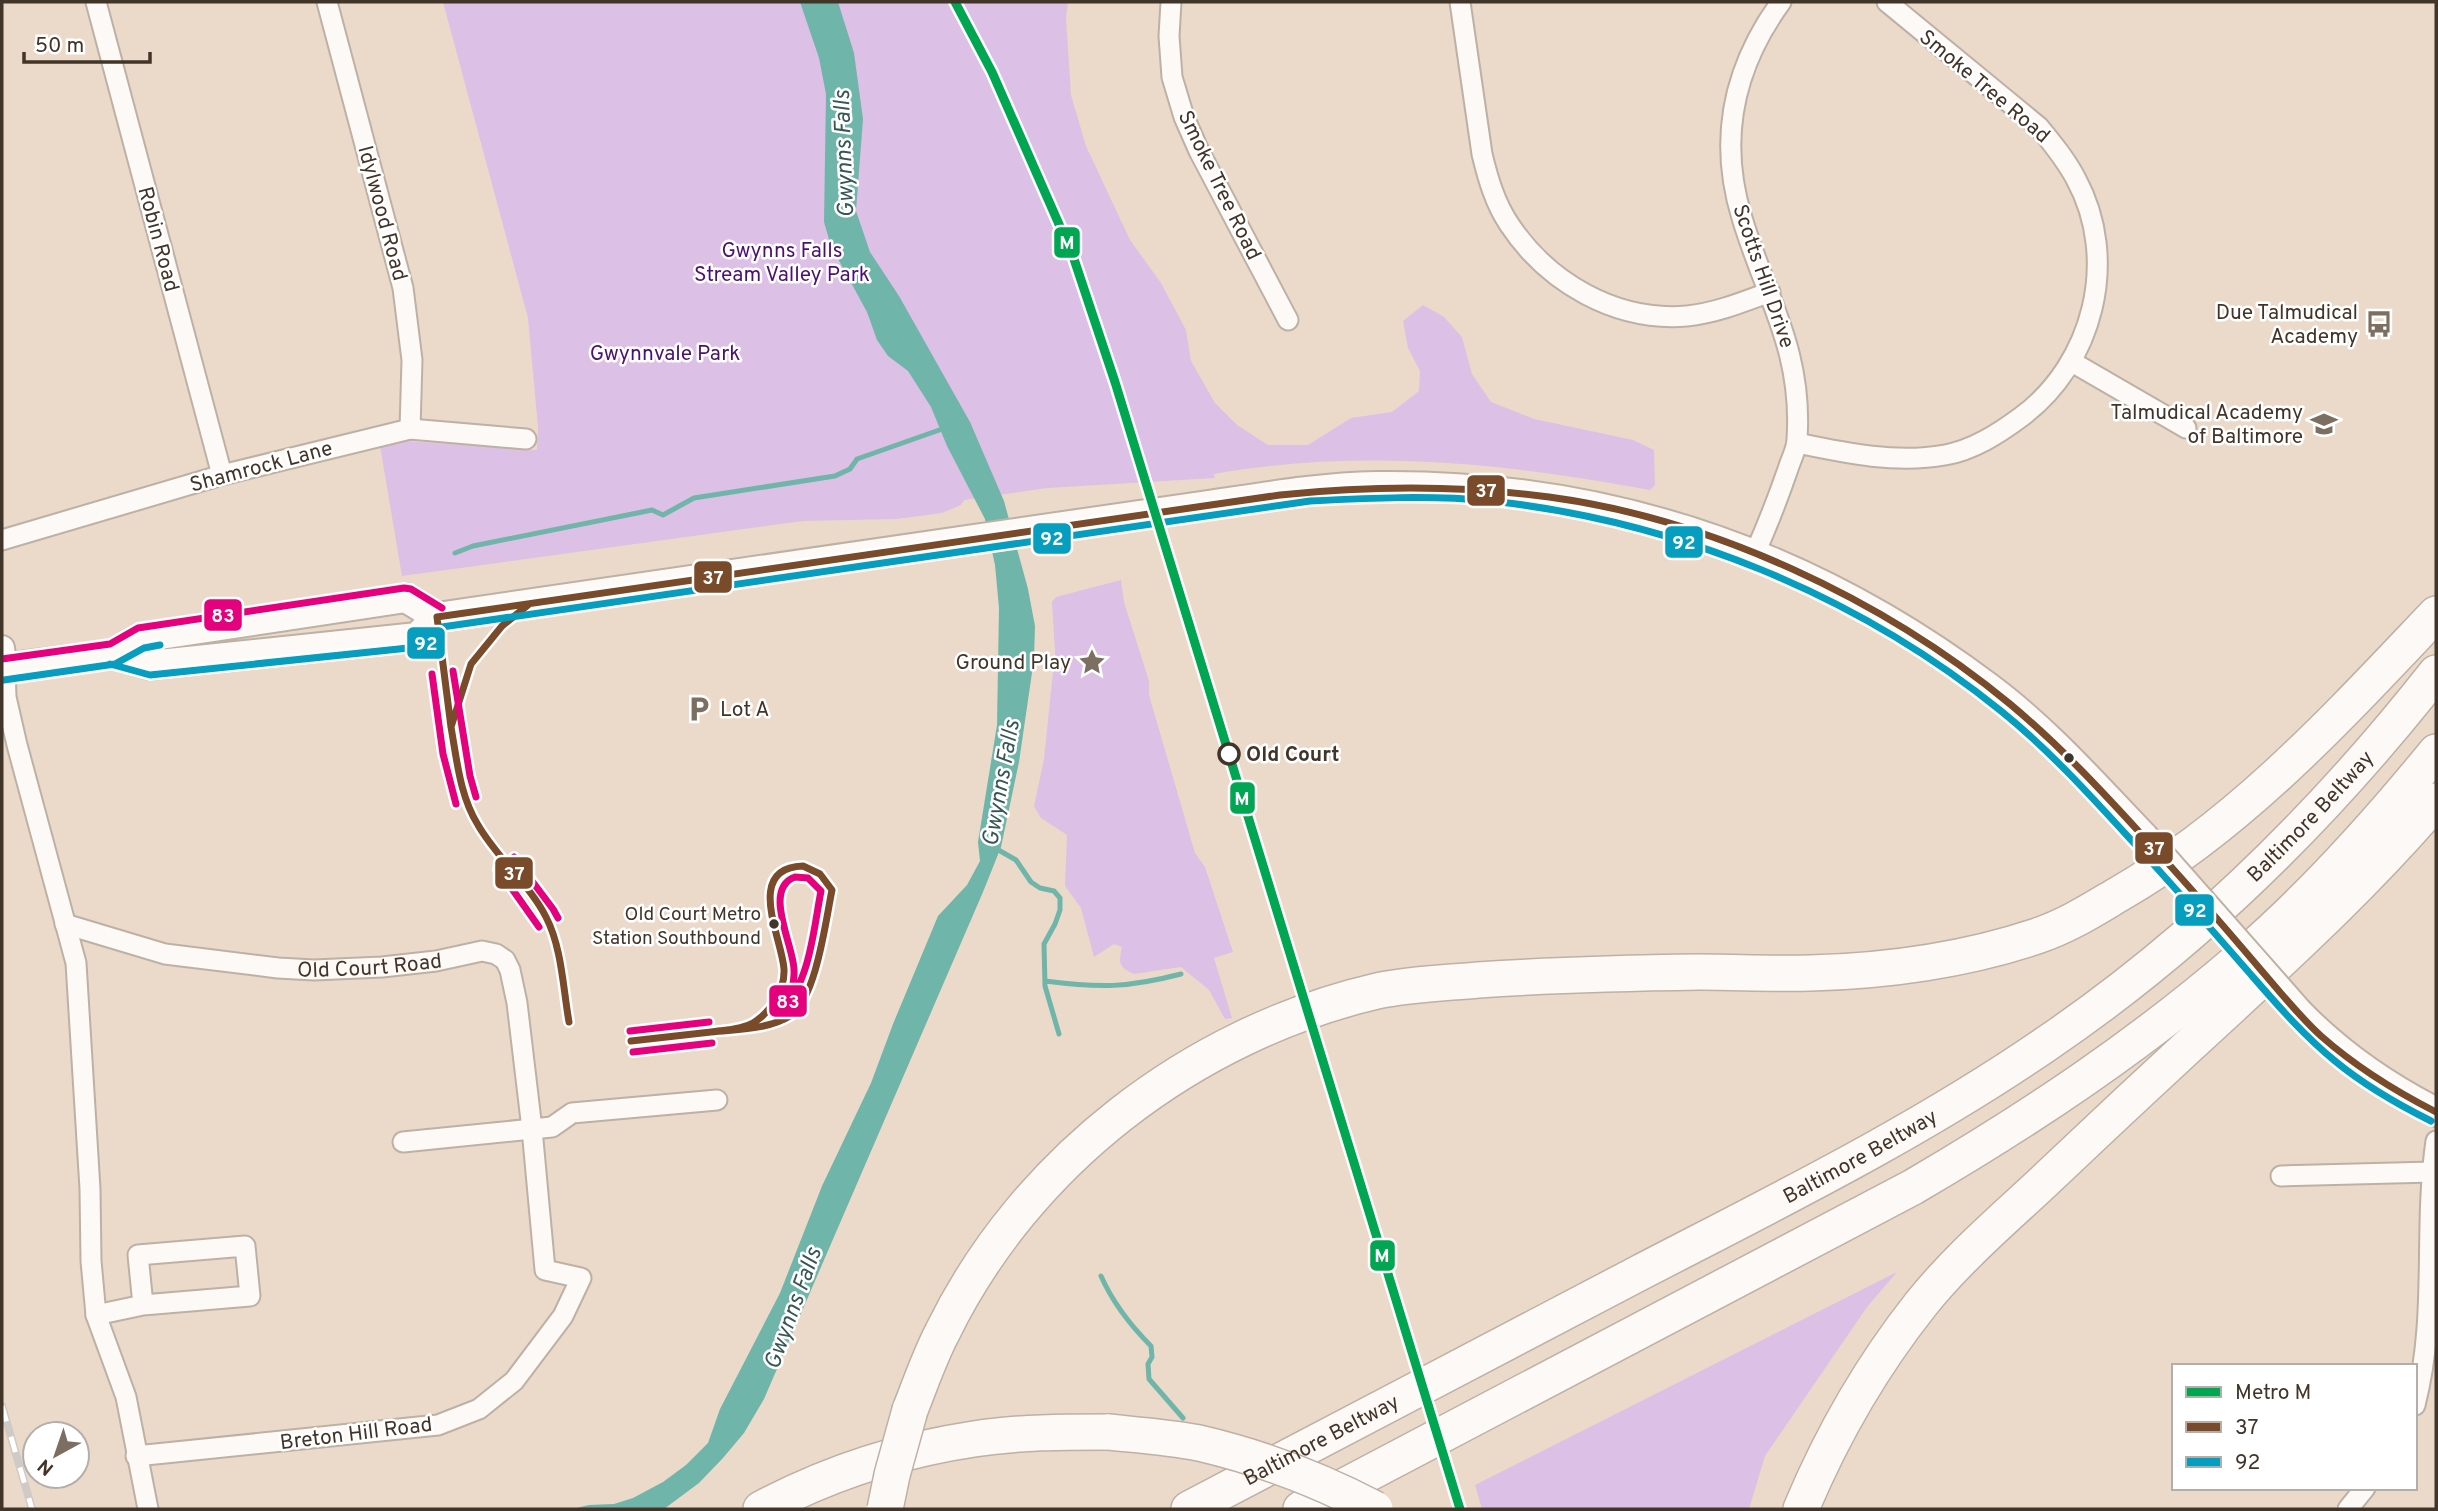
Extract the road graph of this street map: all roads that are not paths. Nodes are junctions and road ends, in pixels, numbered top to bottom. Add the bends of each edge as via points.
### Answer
1 (96, 2) edge
2 (327, 2) edge
3 (1171, 2) edge
4 (1461, 2) edge
5 (1781, 2) edge
6 (1887, 2) edge
7 (1770, 292) junction
8 (1289, 320) dead end
9 (2072, 362) junction
10 (2186, 428) dead end
11 (410, 429) junction
12 (526, 439) dead end
13 (1797, 443) junction
14 (222, 475) junction
15 (2, 540) edge
16 (1755, 553) junction
17 (2436, 614) edge
18 (438, 617) junction
19 (113, 654) junction
20 (3, 663) edge
21 (2436, 673) edge
22 (2436, 752) edge
23 (2436, 801) edge
24 (65, 924) junction
25 (717, 1100) dead end
26 (2436, 1112) edge
27 (532, 1129) junction
28 (2436, 1141) edge
29 (403, 1142) dead end
30 (2433, 1172) junction
31 (2281, 1176) dead end
32 (143, 1305) junction
33 (96, 1315) junction
34 (2417, 1399) edge
35 (136, 1456) junction
36 (2363, 1490) edge
37 (1309, 1505) edge
38 (148, 1509) edge
39 (761, 1509) edge
40 (885, 1509) edge
41 (1189, 1509) edge
42 (1375, 1509) edge
43 (1801, 1509) edge
44 (2348, 1509) edge

1 - 14 street, Robin Road
2 - 11 street, Idylwood Road via 403,288 412,360
3 - 8 street, Smoke Tree Road via 1172,77 1184,117
4 - 7 street via 1488,178 1509,225 1546,266 1586,296 1612,307 1663,316 1712,312
5 - 7 street, Scotts Hill Drive via 1752,46 1743,71 1730,148 1742,220
6 - 9 street, Smoke Tree Road via 2039,127 2077,181 2090,213 2098,267 2088,325
7 - 13 street, Scotts Hill Drive via 1793,360
9 - 10 street
9 - 13 street, Smoke Tree Road via 2054,388 2025,414 1980,443 1947,455 1883,457
11 - 12 street, Shamrock Lane
11 - 14 street, Shamrock Lane
13 - 16 street, Scotts Hill Drive
14 - 15 street, Shamrock Lane
16 - 18 main road via 1686,529 1554,498 1445,487 1375,486 1208,505
16 - 26 main road, bridge via 1863,606 1989,688 2056,745 2331,1044 2399,1093
17 - 40 highway, bridge via 2321,733 2224,822 2149,877 2068,924 2034,937 1952,958 1875,969 1541,976 1380,991 1301,1016 1210,1055 1156,1088 1074,1154 990,1252 942,1332 910,1410
18 - 19 main road via 417,637 150,665
18 - 19 main road via 406,598 141,638
19 - 20 main road
20 - 24 street via 17,745
21 - 41 highway, Baltimore Beltway via 2358,768 2256,873 2180,942 2048,1043 1850,1162
22 - 37 highway via 2352,849 2244,956 2077,1085 1913,1186
23 - 43 highway via 2311,933 1970,1252 1923,1302 1879,1360 1842,1421
24 - 27 street, Old Court Road via 165,954 290,969 382,967 482,951 496,954 510,970 517,1003
24 - 33 street via 76,963
25 - 27 street via 572,1113 552,1127
27 - 29 street
27 - 35 street, Breton Hill Road via 545,1270 582,1278 563,1316 498,1395 479,1409 438,1425
28 - 30 street
30 - 31 street
30 - 34 street via 2436,1286 2428,1363
32 - 32 street via 250,1296 245,1246 138,1255
32 - 33 street
33 - 35 street via 126,1397
35 - 38 street
36 - 44 street
39 - 42 highway, bridge via 847,1471 920,1449 1021,1434 1108,1432 1198,1443 1237,1454

